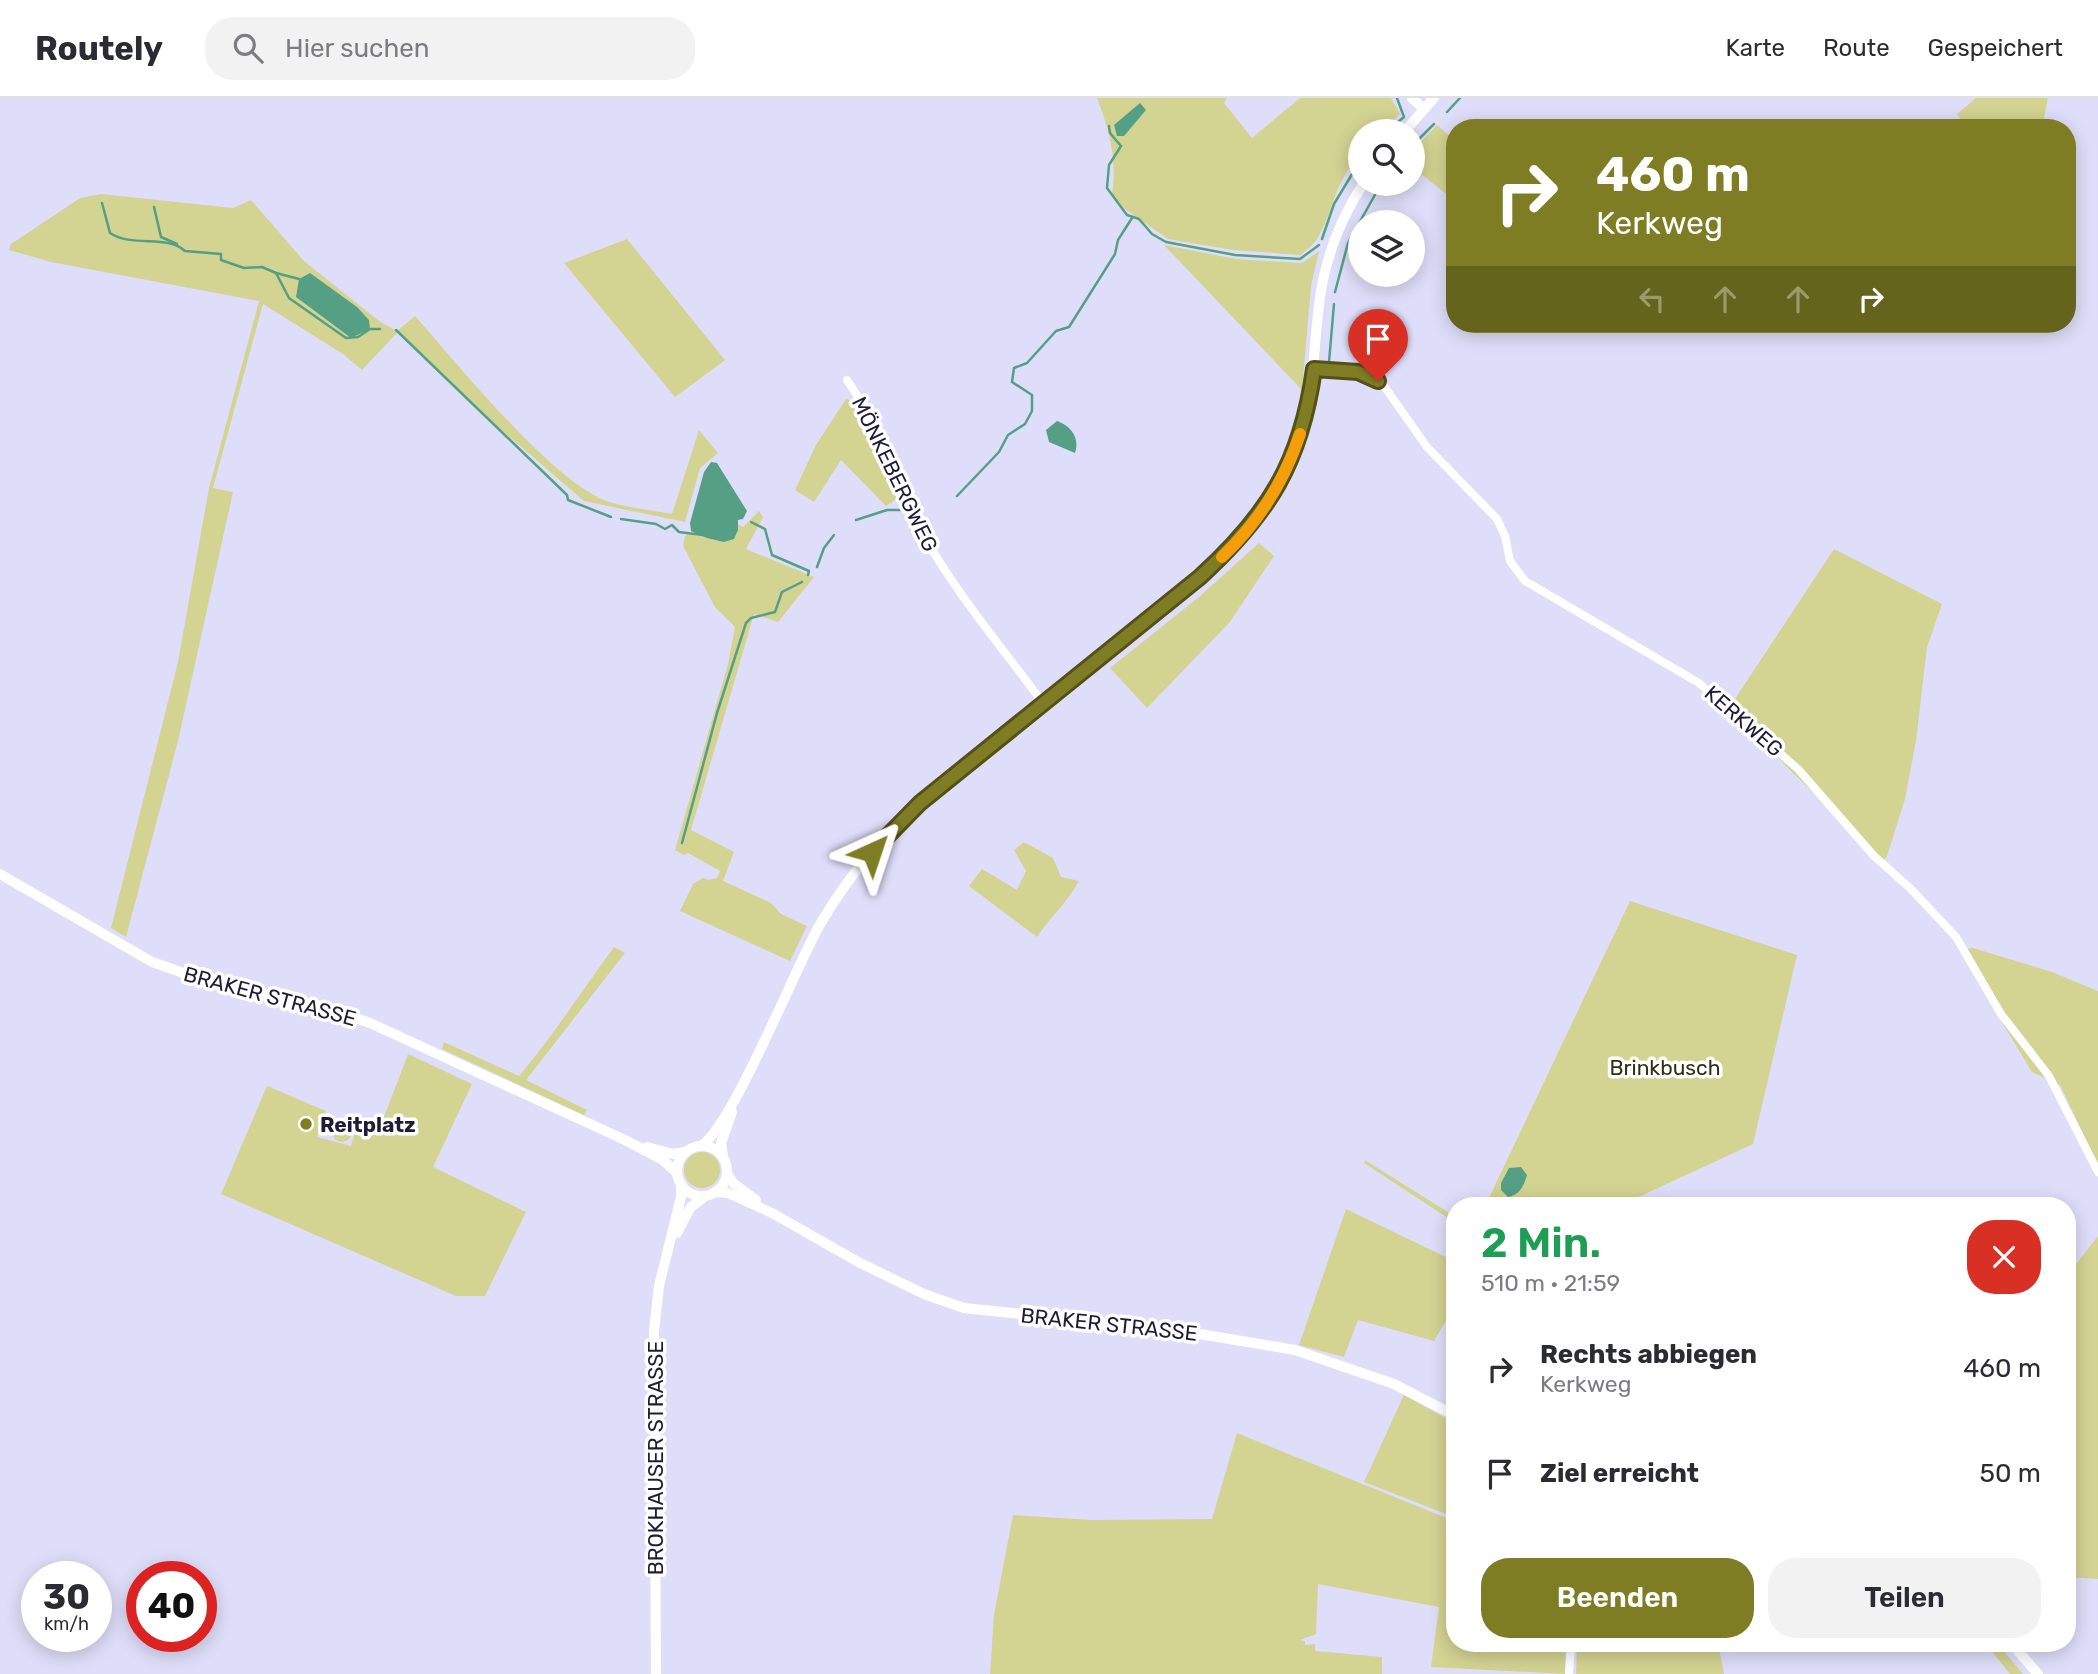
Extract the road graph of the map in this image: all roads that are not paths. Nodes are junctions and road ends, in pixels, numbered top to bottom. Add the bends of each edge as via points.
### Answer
1 (1412, 98) edge
2 (1434, 98) edge
3 (1424, 109) junction
4 (1415, 119) edge
5 (1357, 196) edge
6 (1314, 369) junction
7 (847, 380) dead end
8 (1043, 703) junction
9 (0, 874) edge
10 (741, 1087) junction
11 (625, 1140) junction
12 (701, 1146) junction
13 (686, 1152) junction
14 (723, 1156) junction
15 (2098, 1172) edge
16 (727, 1173) junction
17 (679, 1179) junction
18 (710, 1194) junction
19 (772, 1213) junction
20 (670, 1244) junction
21 (1446, 1411) edge
22 (1570, 1652) edge
23 (2019, 1652) edge
24 (656, 1674) edge
25 (1569, 1674) edge
26 (2038, 1674) edge

1 - 3 street
2 - 3 street
3 - 4 street
5 - 6 street via 1330,253
6 - 8 street via 1305,421 1289,468 1253,524 1200,577
6 - 15 street, KERKWEG via 1358,372 1378,381 1427,447 1497,520 1510,561 1525,581 1699,683 1798,769 1874,856 1951,931 2001,1014 2049,1076
7 - 8 street, MÖNKEBERGWEG via 944,570
8 - 10 street via 920,803 859,867 819,927
9 - 11 street, BRAKER STRASSE via 118,945 169,969 215,985 324,1007 370,1023
10 - 12 street via 711,1138
10 - 14 street via 721,1143
11 - 13 street, BRAKER STRASSE via 673,1154
11 - 17 street, BRAKER STRASSE via 663,1160
12 - 13 street
12 - 14 street
13 - 17 street
14 - 16 street
16 - 18 street
16 - 19 street, BRAKER STRASSE
17 - 18 street via 691,1193
17 - 20 street, BROKHAUSER STRASSE via 681,1197
18 - 19 street, BRAKER STRASSE via 728,1193
18 - 20 street, BROKHAUSER STRASSE via 690,1208
19 - 21 street, BRAKER STRASSE via 902,1284 964,1308 1176,1330 1285,1348 1356,1369
20 - 24 street, BROKHAUSER STRASSE via 654,1331
22 - 25 street
23 - 26 street

